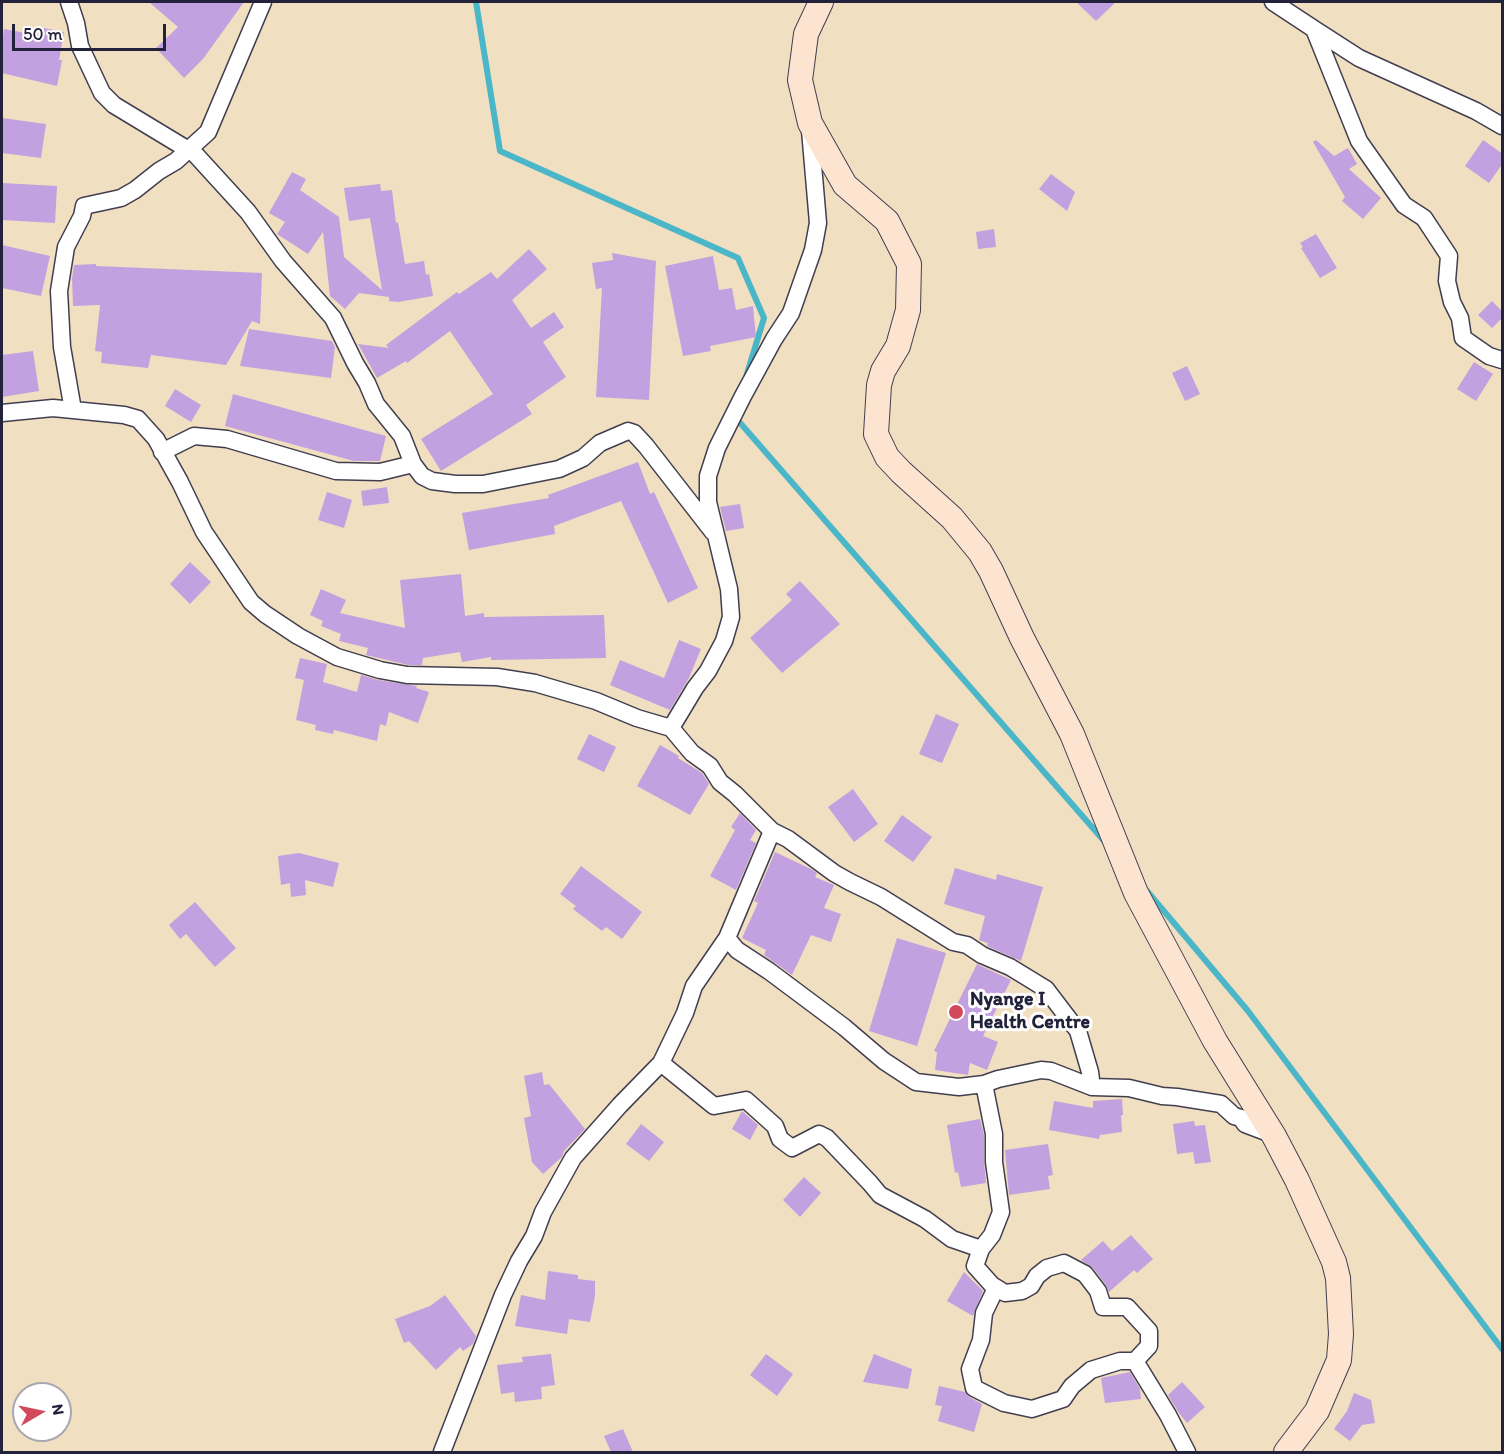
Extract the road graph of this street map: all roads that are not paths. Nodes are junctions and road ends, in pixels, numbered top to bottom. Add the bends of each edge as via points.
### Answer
1 (69, 2) edge
2 (263, 2) edge
3 (821, 2) edge
4 (1273, 2) edge
5 (1314, 29) junction
6 (810, 123) junction
7 (1503, 126) edge
8 (188, 150) junction
9 (1503, 360) edge
10 (73, 410) junction
11 (2, 413) edge
12 (162, 452) junction
13 (413, 464) junction
14 (715, 535) junction
15 (671, 728) junction
16 (772, 831) junction
17 (727, 938) junction
18 (661, 1063) junction
19 (984, 1084) junction
20 (1092, 1087) junction
21 (1274, 1136) junction
22 (981, 1248) junction
23 (996, 1288) junction
24 (1135, 1361) junction
25 (442, 1452) edge
26 (1187, 1452) edge
27 (1286, 1452) edge

1 - 8 street via 80,46 102,93 114,105
2 - 8 street via 208,132
3 - 6 main road via 806,34 800,80
4 - 5 street
5 - 7 street via 1359,58
5 - 9 street via 1359,141 1404,205 1424,218 1449,256 1448,281 1463,338 1489,356
6 - 14 street via 818,223 813,250 791,313 743,396 711,464 707,487
6 - 21 main road via 845,185 887,221 909,264 908,310 898,346 879,385 876,434 881,446 900,472 952,518 991,571 1072,734 1141,902 1215,1041
8 - 10 street via 121,198 84,207 66,247 59,291 62,347
8 - 13 street via 248,212 283,261 333,318 376,404 402,436
10 - 11 street
10 - 12 street via 138,419
12 - 13 street via 194,436 227,439 336,471 380,472
12 - 15 street via 204,532 251,602 298,636 337,657 380,670 535,683
13 - 14 street via 422,477 432,481 483,484 559,469 628,431 646,446
14 - 15 street via 729,589 730,616 724,641
15 - 16 street
16 - 17 street
16 - 20 street via 953,942 967,945 1046,989 1078,1031
17 - 18 street via 694,986
17 - 19 street via 737,950 916,1082 959,1087
18 - 22 street via 714,1106 746,1101 775,1126 780,1139 792,1148 819,1134 827,1138 880,1195 952,1239
18 - 25 street via 573,1158 503,1295
19 - 20 street via 1041,1070
19 - 22 street via 994,1134 1001,1212 992,1235
20 - 21 street via 1129,1088 1221,1104 1245,1124
21 - 27 main road via 1334,1262 1341,1334 1339,1360 1322,1403
22 - 23 street via 975,1266
23 - 24 street via 1005,1293 1022,1291 1047,1268 1064,1263 1085,1274 1103,1306 1127,1307 1149,1331 1149,1346
23 - 24 street via 984,1313 981,1340 970,1369 974,1388 1004,1403 1032,1409 1063,1399 1091,1370 1120,1361
24 - 26 street

